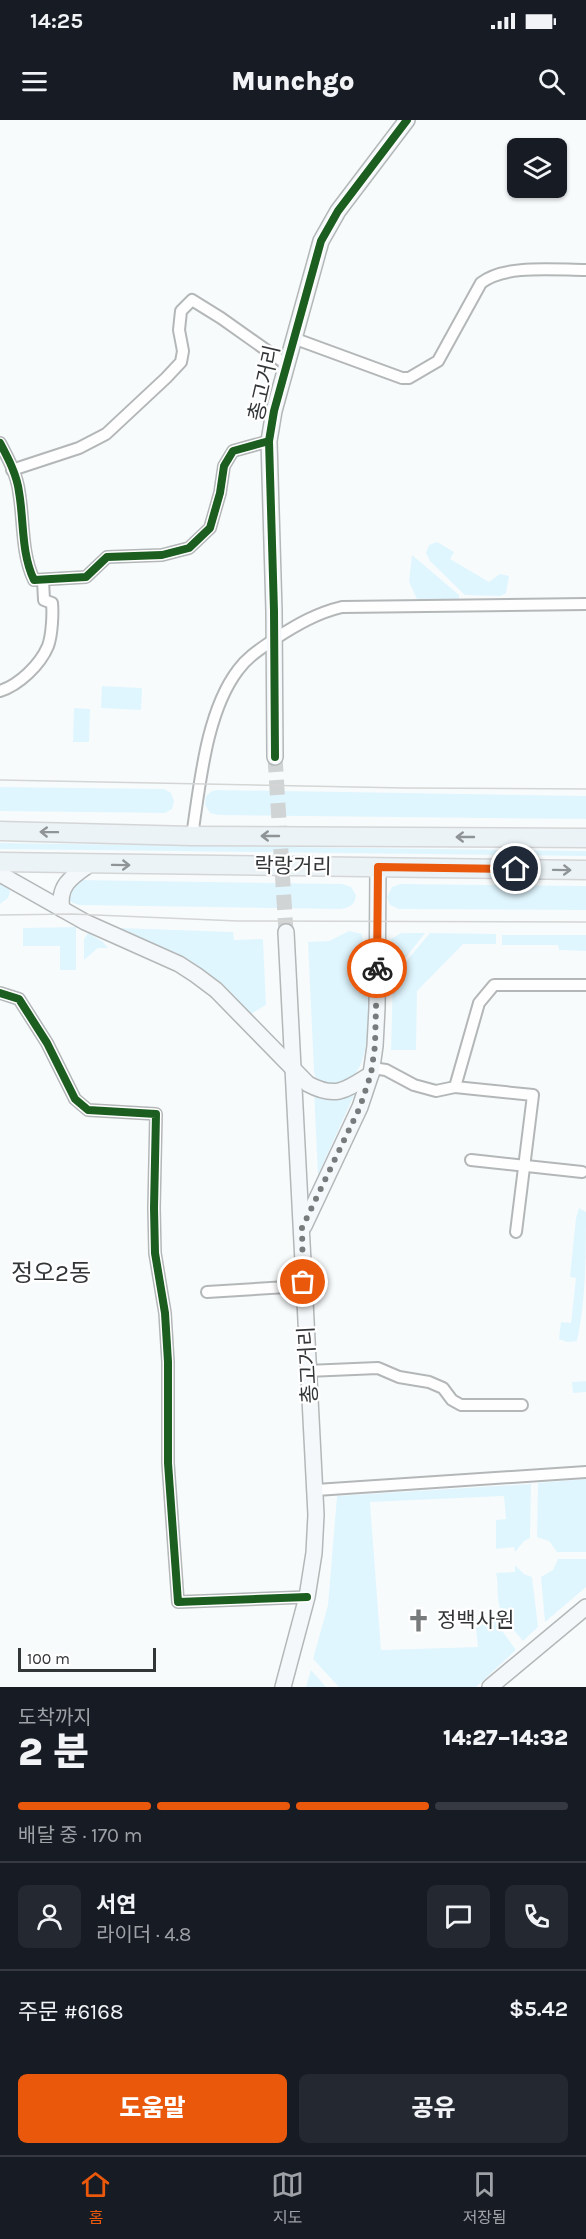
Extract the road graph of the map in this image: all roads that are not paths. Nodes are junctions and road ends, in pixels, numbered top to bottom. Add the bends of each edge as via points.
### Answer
1 (407, 120) edge
2 (586, 270) edge
3 (293, 338) junction
4 (286, 364) junction
5 (269, 441) junction
6 (0, 443) edge
7 (12, 470) junction
8 (43, 580) junction
9 (586, 604) edge
10 (274, 640) junction
11 (0, 691) edge
12 (275, 757) tunnel mouth
13 (0, 831) edge
14 (192, 836) junction
15 (586, 838) edge
16 (0, 862) edge
17 (90, 864) junction
18 (378, 867) junction
19 (586, 870) edge
20 (0, 874) edge
21 (62, 909) junction
22 (286, 932) tunnel mouth
23 (586, 986) edge
24 (0, 993) edge
25 (292, 1067) junction
26 (371, 1071) junction
27 (455, 1087) junction
28 (471, 1160) dead end
29 (524, 1166) junction
30 (582, 1172) dead end
31 (302, 1228) junction
32 (516, 1232) dead end
33 (303, 1286) junction
34 (207, 1292) dead end
35 (307, 1371) junction
36 (522, 1405) dead end
37 (586, 1472) edge
38 (316, 1490) junction
39 (307, 1596) junction
40 (586, 1607) edge
41 (283, 1687) edge
42 (489, 1687) edge

1 - 3 main road, 총고거리 via 338,211 321,241
2 - 3 street via 518,270 490,276 481,283 438,361 409,378
3 - 4 main road, 총고거리
4 - 5 main road, 총고거리
4 - 7 street via 192,300 181,311 181,362 166,378 106,434 79,448
5 - 8 street via 233,450 224,466 210,528 189,548 162,555 107,557 86,578
5 - 10 main road, 총고거리
6 - 7 street
7 - 8 street via 19,489 28,567 34,580
8 - 11 street via 42,597 52,603 53,610 48,646 34,667 12,687
9 - 10 street via 342,607 301,621
10 - 12 main road, 총고거리
10 - 14 street via 238,669 223,693 212,728
14 -> 13 main road, 락랑거리
15 -> 14 main road, 락랑거리
16 - 17 main road, 락랑거리
17 -> 18 main road, 락랑거리
17 - 21 main road via 62,888
18 -> 19 main road, 락랑거리
18 - 26 main road via 377,1008
20 - 21 main road
21 - 25 main road via 196,975 216,990
22 - 25 main road, 총고거리
23 - 27 street via 494,985 479,1003
24 - 39 street via 20,999 75,1099 88,1110 156,1114 156,1253 165,1313 168,1463 178,1602
25 - 26 main road via 308,1083 327,1092 347,1089
25 - 31 main road, 총고거리
26 - 27 street via 386,1070 436,1091
26 - 31 main road via 360,1107
27 - 29 street via 533,1095
28 - 29 street
29 - 30 street
29 - 32 street
31 - 33 main road, 총고거리
33 - 34 street
33 - 35 main road, 총고거리
35 - 36 street via 378,1368 443,1388 461,1405
35 - 38 main road, 총고거리
37 - 38 street
38 - 39 main road, 총고거리 via 314,1553
39 - 41 main road, 총고거리
40 - 42 main road

